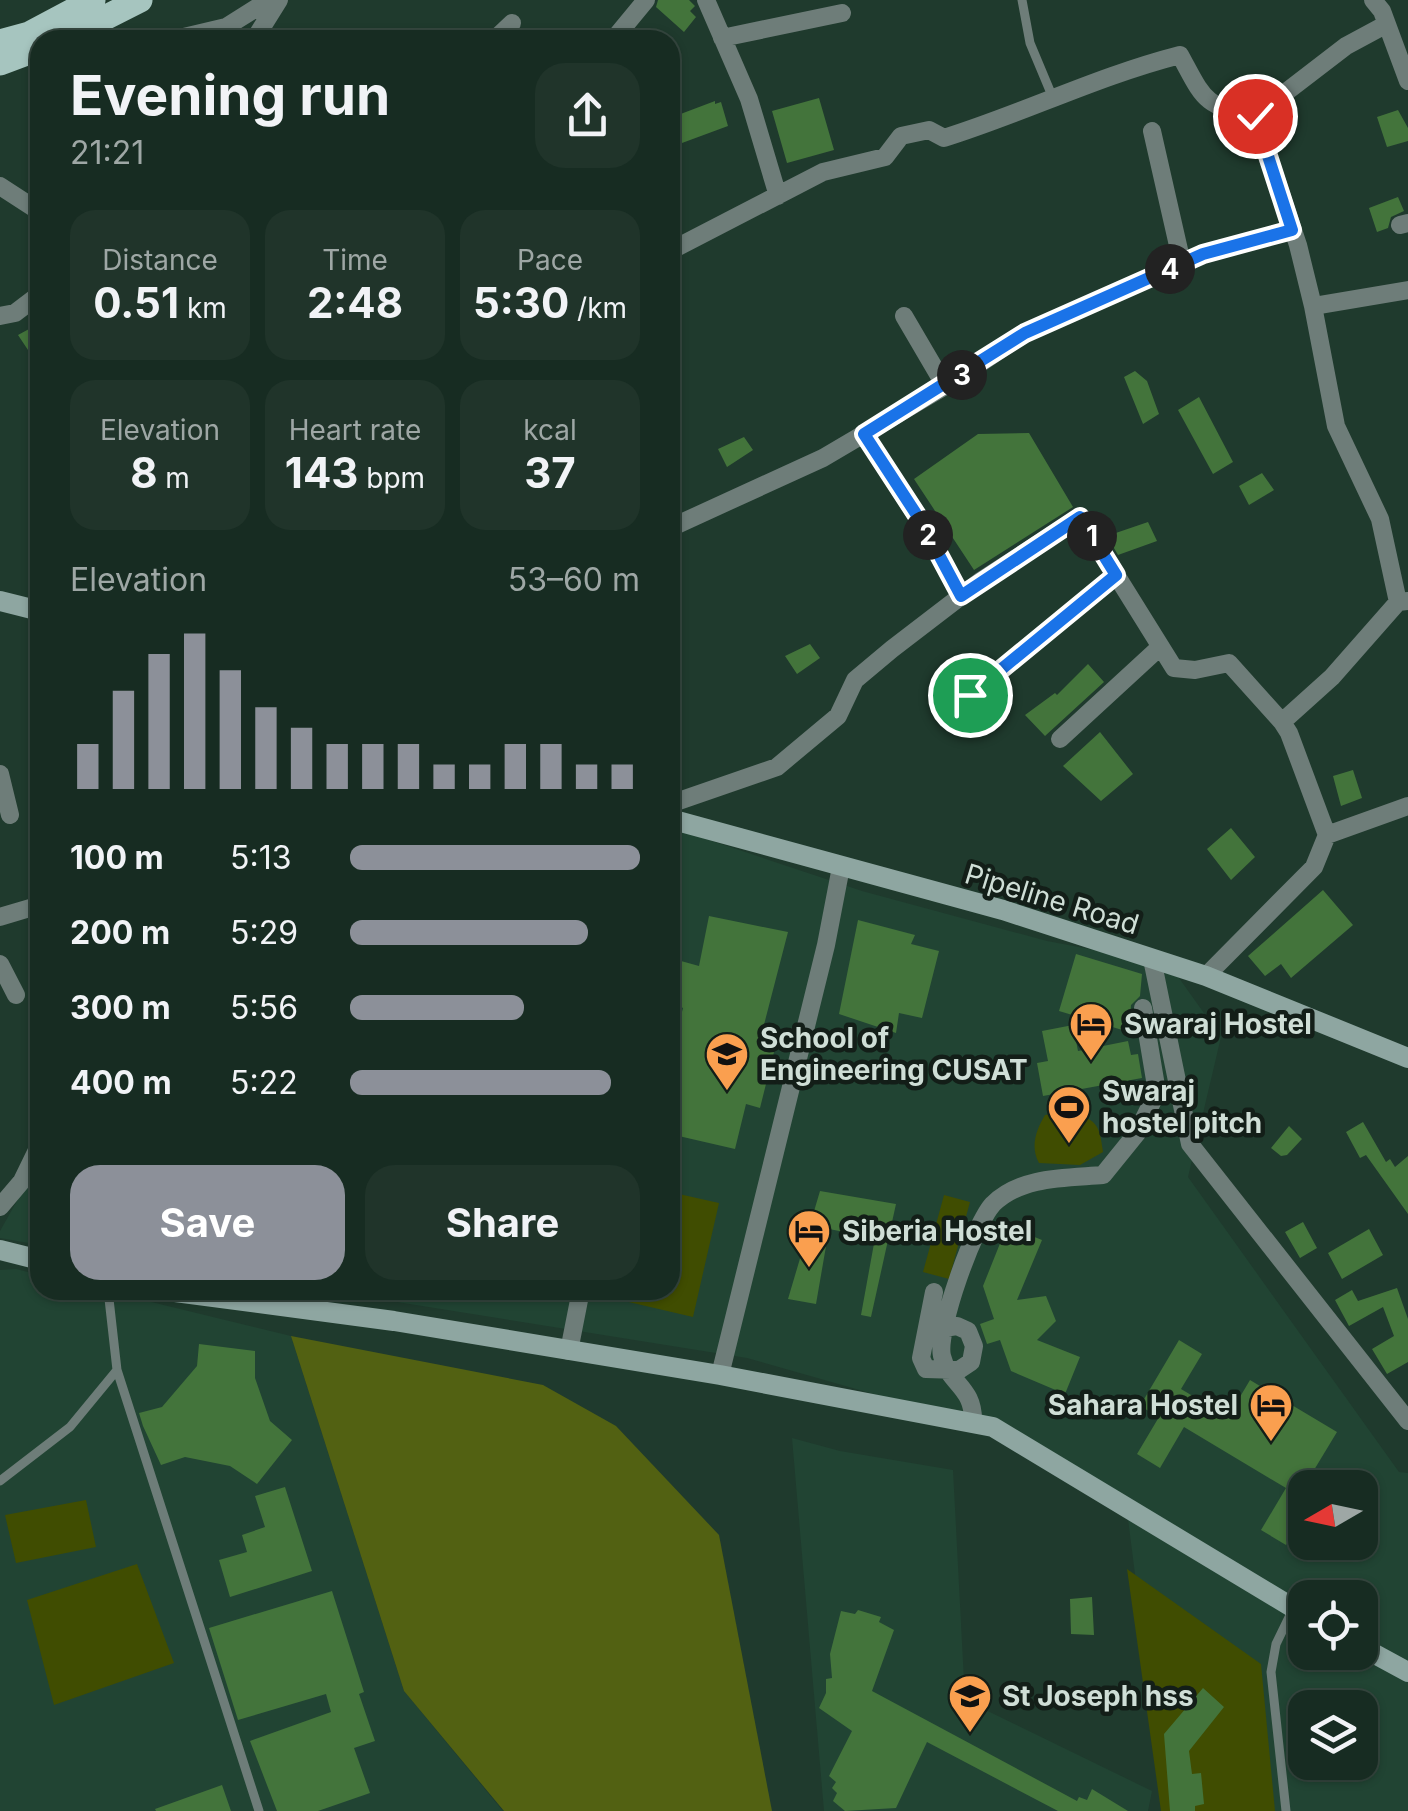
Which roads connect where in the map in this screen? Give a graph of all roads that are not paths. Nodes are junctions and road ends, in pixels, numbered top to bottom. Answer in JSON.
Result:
{"nodes":[{"id":1,"x":93,"y":0,"type":"edge"},
{"id":2,"x":140,"y":0,"type":"edge"},
{"id":3,"x":269,"y":0,"type":"edge"},
{"id":4,"x":280,"y":0,"type":"edge"},
{"id":5,"x":646,"y":0,"type":"edge"},
{"id":6,"x":706,"y":0,"type":"edge"},
{"id":7,"x":1022,"y":0,"type":"edge"},
{"id":8,"x":1373,"y":0,"type":"edge"},
{"id":9,"x":842,"y":13,"type":"dead end"},
{"id":10,"x":512,"y":23,"type":"dead end"},
{"id":11,"x":1386,"y":25,"type":"junction"},
{"id":12,"x":37,"y":30,"type":"edge"},
{"id":13,"x":89,"y":30,"type":"edge"},
{"id":14,"x":210,"y":30,"type":"edge"},
{"id":15,"x":260,"y":30,"type":"edge"},
{"id":16,"x":505,"y":30,"type":"edge"},
{"id":17,"x":622,"y":30,"type":"edge"},
{"id":18,"x":30,"y":33,"type":"edge"},
{"id":19,"x":722,"y":38,"type":"junction"},
{"id":20,"x":0,"y":42,"type":"edge"},
{"id":21,"x":30,"y":52,"type":"edge"},
{"id":22,"x":0,"y":64,"type":"edge"},
{"id":23,"x":1408,"y":81,"type":"edge"},
{"id":24,"x":1052,"y":98,"type":"junction"},
{"id":25,"x":1255,"y":116,"type":"junction"},
{"id":26,"x":1152,"y":131,"type":"dead end"},
{"id":27,"x":0,"y":186,"type":"edge"},
{"id":28,"x":778,"y":196,"type":"junction"},
{"id":29,"x":30,"y":206,"type":"edge"},
{"id":30,"x":1292,"y":230,"type":"junction"},
{"id":31,"x":680,"y":245,"type":"edge"},
{"id":32,"x":1182,"y":264,"type":"junction"},
{"id":33,"x":1408,"y":290,"type":"edge"},
{"id":34,"x":30,"y":302,"type":"edge"},
{"id":35,"x":1312,"y":306,"type":"junction"},
{"id":36,"x":0,"y":316,"type":"edge"},
{"id":37,"x":904,"y":316,"type":"dead end"},
{"id":38,"x":945,"y":386,"type":"junction"},
{"id":39,"x":864,"y":434,"type":"junction"},
{"id":40,"x":680,"y":523,"type":"edge"},
{"id":41,"x":1116,"y":575,"type":"junction"},
{"id":42,"x":961,"y":596,"type":"junction"},
{"id":43,"x":0,"y":601,"type":"edge"},
{"id":44,"x":1403,"y":601,"type":"edge"},
{"id":45,"x":30,"y":608,"type":"edge"},
{"id":46,"x":1160,"y":647,"type":"junction"},
{"id":47,"x":970,"y":695,"type":"dead end"},
{"id":48,"x":1282,"y":722,"type":"junction"},
{"id":49,"x":1060,"y":738,"type":"dead end"},
{"id":50,"x":0,"y":774,"type":"edge"},
{"id":51,"x":680,"y":801,"type":"edge"},
{"id":52,"x":1408,"y":806,"type":"edge"},
{"id":53,"x":10,"y":814,"type":"dead end"},
{"id":54,"x":680,"y":822,"type":"edge"},
{"id":55,"x":1326,"y":835,"type":"junction"},
{"id":56,"x":841,"y":867,"type":"junction"},
{"id":57,"x":30,"y":908,"type":"edge"},
{"id":58,"x":0,"y":917,"type":"edge"},
{"id":59,"x":1152,"y":959,"type":"junction"},
{"id":60,"x":0,"y":964,"type":"edge"},
{"id":61,"x":1206,"y":976,"type":"junction"},
{"id":62,"x":16,"y":995,"type":"dead end"},
{"id":63,"x":1143,"y":1008,"type":"dead end"},
{"id":64,"x":1408,"y":1058,"type":"edge"},
{"id":65,"x":30,"y":1165,"type":"edge"},
{"id":66,"x":0,"y":1207,"type":"edge"},
{"id":67,"x":0,"y":1250,"type":"edge"},
{"id":68,"x":30,"y":1258,"type":"edge"},
{"id":69,"x":934,"y":1292,"type":"dead end"},
{"id":70,"x":109,"y":1300,"type":"edge"},
{"id":71,"x":237,"y":1300,"type":"edge"},
{"id":72,"x":579,"y":1300,"type":"edge"},
{"id":73,"x":944,"y":1328,"type":"junction"},
{"id":74,"x":569,"y":1351,"type":"junction"},
{"id":75,"x":116,"y":1370,"type":"junction"},
{"id":76,"x":949,"y":1371,"type":"junction"},
{"id":77,"x":720,"y":1374,"type":"junction"},
{"id":78,"x":1408,"y":1421,"type":"edge"},
{"id":79,"x":974,"y":1422,"type":"junction"},
{"id":80,"x":0,"y":1480,"type":"edge"},
{"id":81,"x":1288,"y":1605,"type":"edge"},
{"id":82,"x":1288,"y":1627,"type":"edge"},
{"id":83,"x":1378,"y":1656,"type":"edge"},
{"id":84,"x":1408,"y":1672,"type":"edge"},
{"id":85,"x":259,"y":1811,"type":"edge"},
{"id":86,"x":1286,"y":1811,"type":"edge"}],
"edges":[{"from":1,"to":12,"type":"main road"},
{"from":2,"to":13,"type":"main road"},
{"from":3,"to":14,"type":"street"},
{"from":4,"to":15,"type":"street"},
{"from":5,"to":17,"type":"street"},
{"from":6,"to":19,"type":"street"},
{"from":7,"to":24,"type":"lane"},
{"from":8,"to":11,"type":"street"},
{"from":9,"to":19,"type":"street"},
{"from":10,"to":16,"type":"street"},
{"from":11,"to":23,"type":"street"},
{"from":11,"to":25,"type":"street"},
{"from":18,"to":20,"type":"main road"},
{"from":19,"to":28,"type":"street"},
{"from":21,"to":22,"type":"main road"},
{"from":24,"to":25,"type":"street"},
{"from":24,"to":28,"type":"street"},
{"from":25,"to":30,"type":"street"},
{"from":26,"to":32,"type":"street"},
{"from":27,"to":29,"type":"street"},
{"from":28,"to":31,"type":"street"},
{"from":30,"to":32,"type":"street"},
{"from":30,"to":35,"type":"street"},
{"from":32,"to":38,"type":"street"},
{"from":33,"to":35,"type":"street"},
{"from":34,"to":36,"type":"street"},
{"from":35,"to":44,"type":"street"},
{"from":37,"to":38,"type":"street"},
{"from":38,"to":39,"type":"street"},
{"from":39,"to":40,"type":"street"},
{"from":39,"to":42,"type":"street"},
{"from":41,"to":42,"type":"street"},
{"from":41,"to":46,"type":"street"},
{"from":41,"to":47,"type":"street"},
{"from":42,"to":51,"type":"street"},
{"from":43,"to":45,"type":"street"},
{"from":44,"to":48,"type":"street"},
{"from":46,"to":48,"type":"street"},
{"from":46,"to":49,"type":"street"},
{"from":48,"to":55,"type":"street"},
{"from":50,"to":53,"type":"street"},
{"from":52,"to":55,"type":"street"},
{"from":54,"to":56,"type":"street","name":"Pipeline Road"},
{"from":55,"to":61,"type":"street"},
{"from":56,"to":59,"type":"street","name":"Pipeline Road"},
{"from":56,"to":77,"type":"street"},
{"from":57,"to":58,"type":"street"},
{"from":59,"to":61,"type":"street","name":"Pipeline Road"},
{"from":59,"to":78,"type":"street"},
{"from":60,"to":62,"type":"street"},
{"from":61,"to":64,"type":"street","name":"Pipeline Road"},
{"from":63,"to":73,"type":"street"},
{"from":65,"to":66,"type":"street"},
{"from":67,"to":68,"type":"street"},
{"from":69,"to":76,"type":"street"},
{"from":70,"to":75,"type":"lane"},
{"from":71,"to":74,"type":"street"},
{"from":72,"to":74,"type":"street"},
{"from":73,"to":76,"type":"street"},
{"from":73,"to":76,"type":"street"},
{"from":74,"to":77,"type":"street"},
{"from":75,"to":80,"type":"lane"},
{"from":75,"to":85,"type":"lane"},
{"from":76,"to":79,"type":"street"},
{"from":77,"to":79,"type":"street"},
{"from":79,"to":81,"type":"street"},
{"from":82,"to":86,"type":"lane"},
{"from":83,"to":84,"type":"street"}]}
